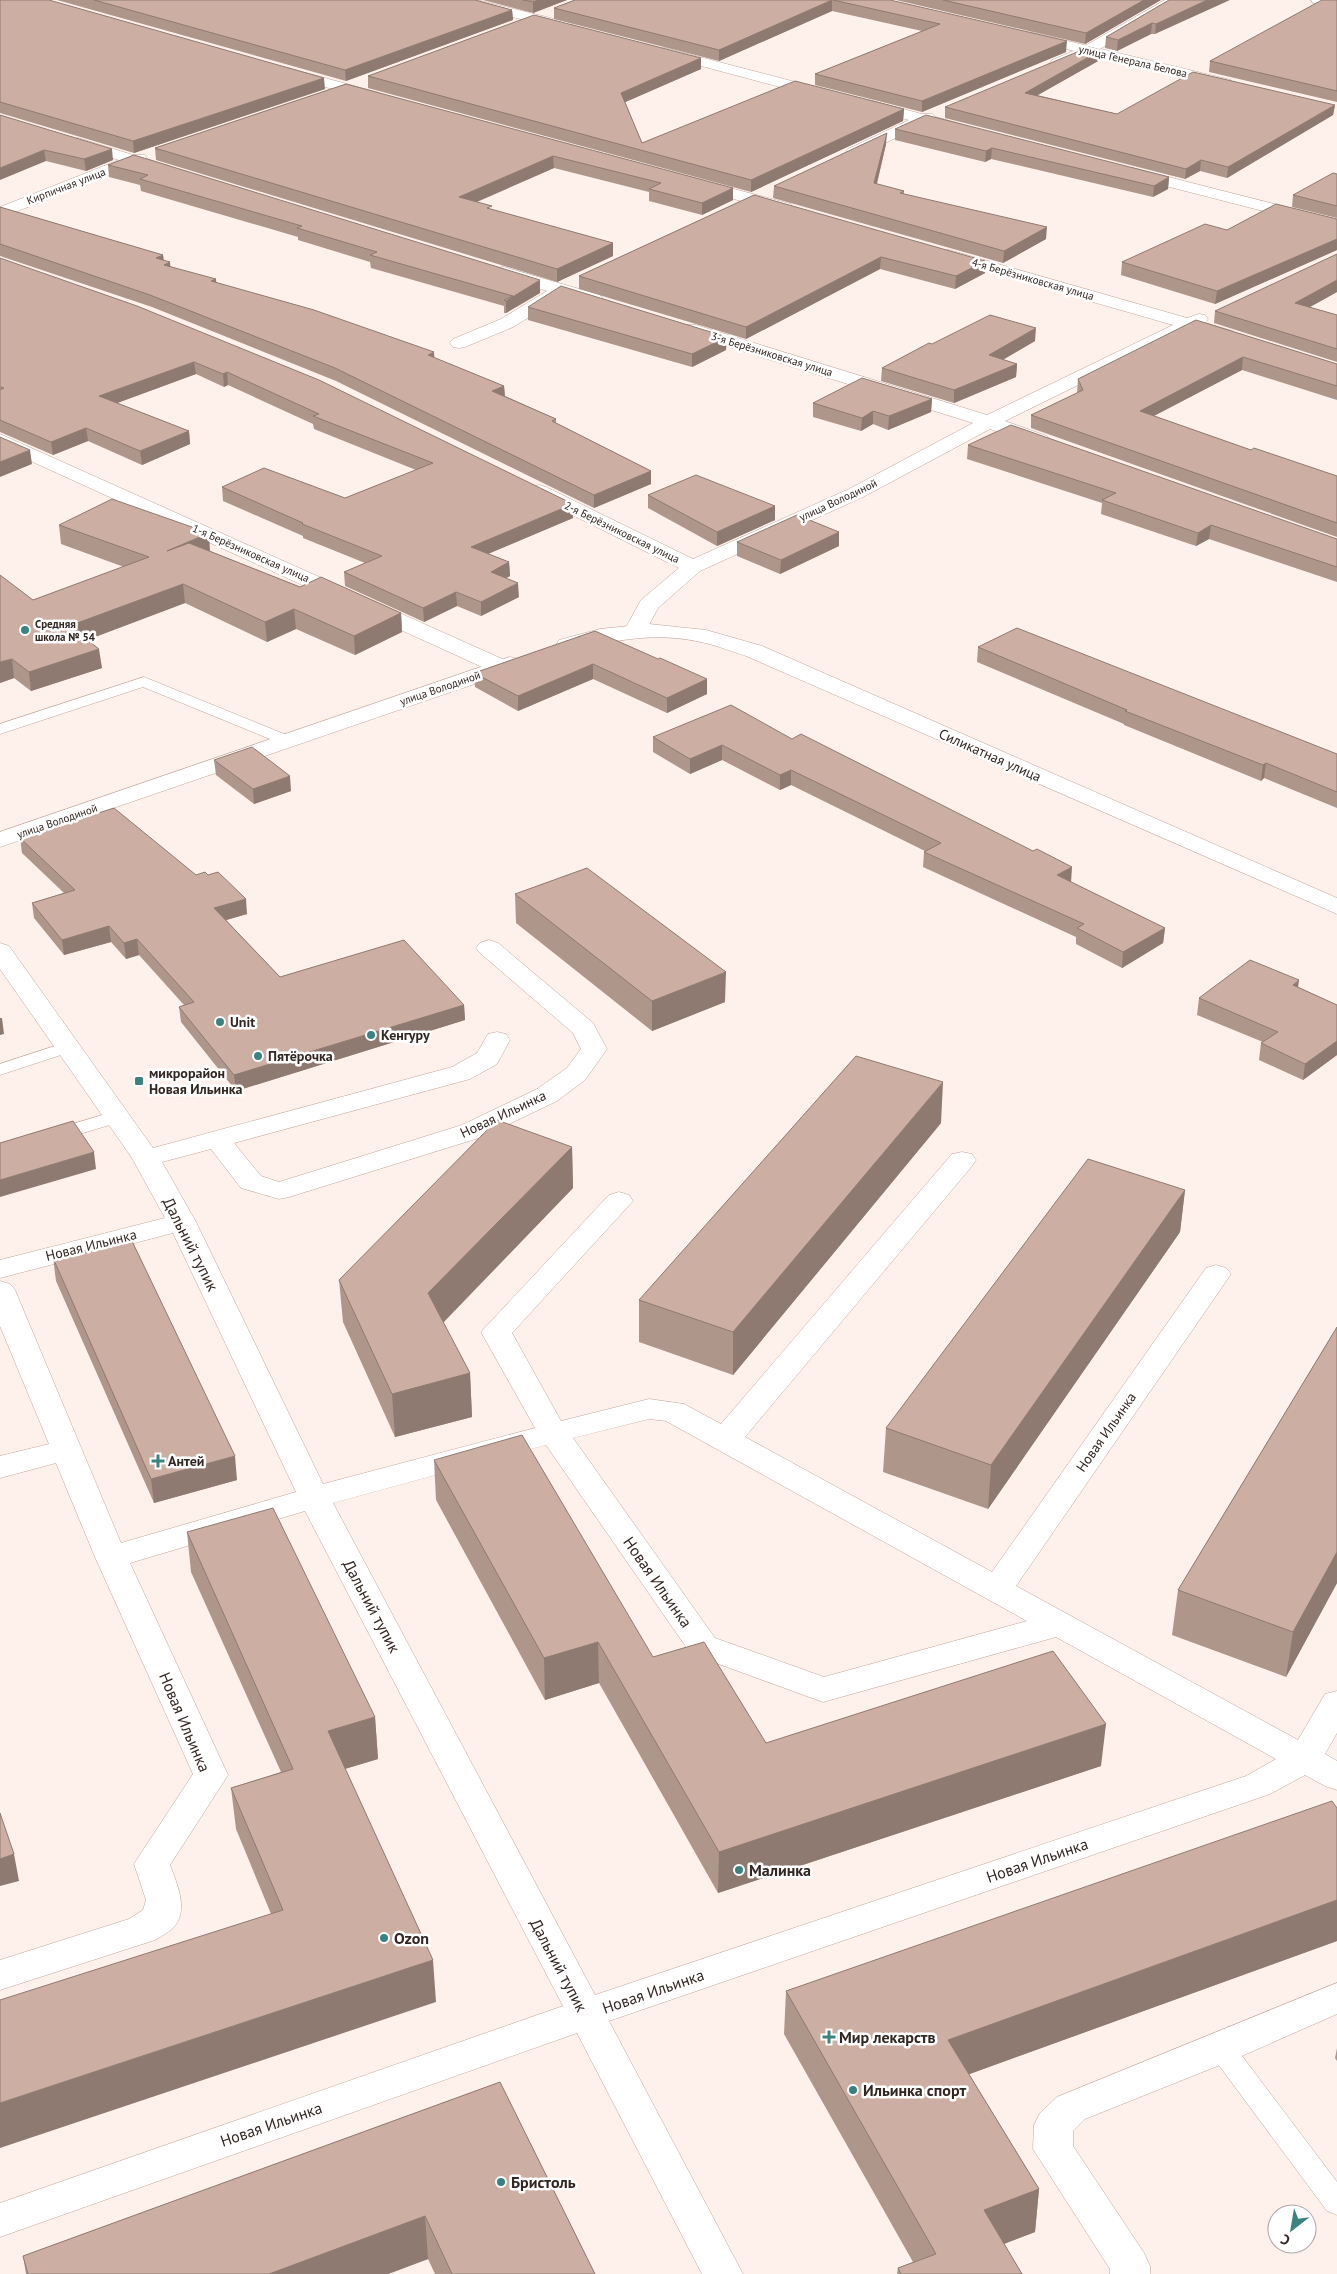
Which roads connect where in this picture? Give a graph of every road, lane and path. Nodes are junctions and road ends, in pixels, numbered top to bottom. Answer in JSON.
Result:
{"nodes":[{"id":1,"x":459,"y":0,"type":"edge"},
{"id":2,"x":1175,"y":0,"type":"edge"},
{"id":3,"x":1318,"y":0,"type":"edge"},
{"id":4,"x":1337,"y":4,"type":"edge"},
{"id":5,"x":560,"y":9,"type":"edge"},
{"id":6,"x":535,"y":18,"type":"junction"},
{"id":7,"x":508,"y":28,"type":"edge"},
{"id":8,"x":582,"y":31,"type":"edge"},
{"id":9,"x":1012,"y":32,"type":"edge"},
{"id":10,"x":648,"y":48,"type":"edge"},
{"id":11,"x":1088,"y":50,"type":"junction"},
{"id":12,"x":270,"y":67,"type":"edge"},
{"id":13,"x":1041,"y":70,"type":"edge"},
{"id":14,"x":372,"y":78,"type":"edge"},
{"id":15,"x":1241,"y":86,"type":"edge"},
{"id":16,"x":345,"y":88,"type":"junction"},
{"id":17,"x":838,"y":97,"type":"edge"},
{"id":18,"x":318,"y":98,"type":"edge"},
{"id":19,"x":393,"y":101,"type":"edge"},
{"id":20,"x":857,"y":102,"type":"edge"},
{"id":21,"x":951,"y":108,"type":"edge"},
{"id":22,"x":924,"y":119,"type":"junction"},
{"id":23,"x":972,"y":132,"type":"edge"},
{"id":24,"x":57,"y":136,"type":"edge"},
{"id":25,"x":161,"y":151,"type":"edge"},
{"id":26,"x":843,"y":157,"type":"edge"},
{"id":27,"x":134,"y":160,"type":"junction"},
{"id":28,"x":1116,"y":169,"type":"edge"},
{"id":29,"x":181,"y":174,"type":"edge"},
{"id":30,"x":677,"y":179,"type":"edge"},
{"id":31,"x":771,"y":191,"type":"edge"},
{"id":32,"x":753,"y":199,"type":"junction"},
{"id":33,"x":726,"y":212,"type":"edge"},
{"id":34,"x":0,"y":213,"type":"edge"},
{"id":35,"x":800,"y":213,"type":"edge"},
{"id":36,"x":1337,"y":225,"type":"edge"},
{"id":37,"x":934,"y":250,"type":"edge"},
{"id":38,"x":485,"y":266,"type":"edge"},
{"id":39,"x":587,"y":277,"type":"edge"},
{"id":40,"x":561,"y":289,"type":"junction"},
{"id":41,"x":609,"y":304,"type":"edge"},
{"id":42,"x":1216,"y":311,"type":"edge"},
{"id":43,"x":1191,"y":323,"type":"junction"},
{"id":44,"x":675,"y":325,"type":"edge"},
{"id":45,"x":1246,"y":341,"type":"edge"},
{"id":46,"x":459,"y":343,"type":"dead end"},
{"id":47,"x":989,"y":422,"type":"junction"},
{"id":48,"x":0,"y":440,"type":"edge"},
{"id":49,"x":1055,"y":445,"type":"edge"},
{"id":50,"x":524,"y":483,"type":"edge"},
{"id":51,"x":693,"y":567,"type":"junction"},
{"id":52,"x":636,"y":629,"type":"junction"},
{"id":53,"x":501,"y":667,"type":"junction"},
{"id":54,"x":0,"y":729,"type":"edge"},
{"id":55,"x":288,"y":741,"type":"junction"},
{"id":56,"x":0,"y":840,"type":"edge"},
{"id":57,"x":1337,"y":907,"type":"edge"},
{"id":58,"x":489,"y":948,"type":"dead end"},
{"id":59,"x":0,"y":951,"type":"edge"},
{"id":60,"x":497,"y":1040,"type":"dead end"},
{"id":61,"x":67,"y":1047,"type":"junction"},
{"id":62,"x":0,"y":1070,"type":"edge"},
{"id":63,"x":116,"y":1117,"type":"junction"},
{"id":64,"x":217,"y":1139,"type":"junction"},
{"id":65,"x":36,"y":1141,"type":"edge"},
{"id":66,"x":146,"y":1158,"type":"junction"},
{"id":67,"x":962,"y":1160,"type":"dead end"},
{"id":68,"x":619,"y":1201,"type":"dead end"},
{"id":69,"x":182,"y":1222,"type":"junction"},
{"id":70,"x":0,"y":1268,"type":"edge"},
{"id":71,"x":1216,"y":1274,"type":"dead end"},
{"id":72,"x":0,"y":1290,"type":"edge"},
{"id":73,"x":553,"y":1433,"type":"junction"},
{"id":74,"x":725,"y":1440,"type":"junction"},
{"id":75,"x":67,"y":1450,"type":"junction"},
{"id":76,"x":0,"y":1467,"type":"edge"},
{"id":77,"x":314,"y":1497,"type":"junction"},
{"id":78,"x":111,"y":1557,"type":"junction"},
{"id":79,"x":996,"y":1589,"type":"junction"},
{"id":80,"x":1059,"y":1624,"type":"junction"},
{"id":81,"x":1337,"y":1703,"type":"edge"},
{"id":82,"x":1305,"y":1759,"type":"junction"},
{"id":83,"x":1337,"y":1777,"type":"edge"},
{"id":84,"x":0,"y":1975,"type":"edge"},
{"id":85,"x":1337,"y":1998,"type":"edge"},
{"id":86,"x":585,"y":2014,"type":"junction"},
{"id":87,"x":1221,"y":2048,"type":"junction"},
{"id":88,"x":1337,"y":2203,"type":"edge"},
{"id":89,"x":0,"y":2220,"type":"edge"},
{"id":90,"x":723,"y":2274,"type":"edge"},
{"id":91,"x":1130,"y":2274,"type":"edge"}],
"edges":[{"from":1,"to":6,"type":"street"},
{"from":2,"to":11,"type":"street"},
{"from":3,"to":4,"type":"street"},
{"from":5,"to":6,"type":"street"},
{"from":6,"to":7,"type":"street"},
{"from":6,"to":8,"type":"street"},
{"from":9,"to":11,"type":"street","name":"улица Генерала Белова"},
{"from":10,"to":17,"type":"street"},
{"from":11,"to":13,"type":"street"},
{"from":11,"to":15,"type":"street","name":"улица Генерала Белова"},
{"from":12,"to":16,"type":"street"},
{"from":14,"to":16,"type":"street"},
{"from":16,"to":18,"type":"street"},
{"from":16,"to":19,"type":"street"},
{"from":20,"to":22,"type":"street"},
{"from":21,"to":22,"type":"street"},
{"from":22,"to":23,"type":"street"},
{"from":22,"to":26,"type":"street"},
{"from":24,"to":27,"type":"street"},
{"from":25,"to":27,"type":"street","name":"Кирпичная улица"},
{"from":27,"to":29,"type":"street"},
{"from":27,"to":34,"type":"street","name":"Кирпичная улица"},
{"from":28,"to":36,"type":"street"},
{"from":30,"to":32,"type":"street"},
{"from":31,"to":32,"type":"street"},
{"from":32,"to":33,"type":"street"},
{"from":32,"to":35,"type":"street"},
{"from":37,"to":43,"type":"street","name":"4-я Берёзниковская улица"},
{"from":38,"to":40,"type":"street"},
{"from":39,"to":40,"type":"street"},
{"from":40,"to":41,"type":"street"},
{"from":40,"to":46,"type":"street"},
{"from":42,"to":43,"type":"street","name":"улица Володиной"},
{"from":43,"to":45,"type":"street","name":"4-я Берёзниковская улица"},
{"from":43,"to":47,"type":"street","name":"улица Володиной"},
{"from":44,"to":47,"type":"street","name":"3-я Берёзниковская улица"},
{"from":47,"to":49,"type":"street","name":"3-я Берёзниковская улица"},
{"from":47,"to":51,"type":"street","name":"улица Володиной"},
{"from":48,"to":53,"type":"street","name":"1-я Берёзниковская улица"},
{"from":50,"to":51,"type":"street","name":"2-я Берёзниковская улица"},
{"from":51,"to":52,"type":"street","name":"улица Володиной"},
{"from":52,"to":53,"type":"street","name":"улица Володиной"},
{"from":52,"to":57,"type":"street","name":"Силикатная улица"},
{"from":53,"to":55,"type":"street","name":"улица Володиной"},
{"from":54,"to":55,"type":"lane"},
{"from":55,"to":56,"type":"street","name":"улица Володиной"},
{"from":58,"to":64,"type":"street","name":"Новая Ильинка"},
{"from":59,"to":61,"type":"street","name":"Дальний тупик"},
{"from":60,"to":64,"type":"street"},
{"from":61,"to":62,"type":"lane"},
{"from":61,"to":63,"type":"street","name":"Дальний тупик"},
{"from":63,"to":65,"type":"lane"},
{"from":63,"to":66,"type":"street","name":"Дальний тупик"},
{"from":64,"to":66,"type":"street"},
{"from":66,"to":69,"type":"street","name":"Дальний тупик"},
{"from":67,"to":74,"type":"street"},
{"from":68,"to":73,"type":"street","name":"Новая Ильинка"},
{"from":69,"to":70,"type":"street","name":"Новая Ильинка"},
{"from":69,"to":77,"type":"street","name":"Дальний тупик"},
{"from":71,"to":79,"type":"street","name":"Новая Ильинка"},
{"from":72,"to":75,"type":"street","name":"Новая Ильинка"},
{"from":73,"to":74,"type":"street"},
{"from":73,"to":77,"type":"street"},
{"from":73,"to":80,"type":"street","name":"Новая Ильинка"},
{"from":74,"to":79,"type":"street"},
{"from":75,"to":76,"type":"street"},
{"from":75,"to":78,"type":"street","name":"Новая Ильинка"},
{"from":77,"to":78,"type":"street"},
{"from":77,"to":86,"type":"street","name":"Дальний тупик"},
{"from":78,"to":84,"type":"street","name":"Новая Ильинка"},
{"from":79,"to":80,"type":"street"},
{"from":80,"to":82,"type":"street"},
{"from":81,"to":82,"type":"street"},
{"from":82,"to":83,"type":"street"},
{"from":82,"to":86,"type":"street","name":"Новая Ильинка"},
{"from":85,"to":87,"type":"street"},
{"from":86,"to":89,"type":"street","name":"Новая Ильинка"},
{"from":86,"to":90,"type":"street","name":"Дальний тупик"},
{"from":87,"to":88,"type":"lane"},
{"from":87,"to":91,"type":"street"}]}
